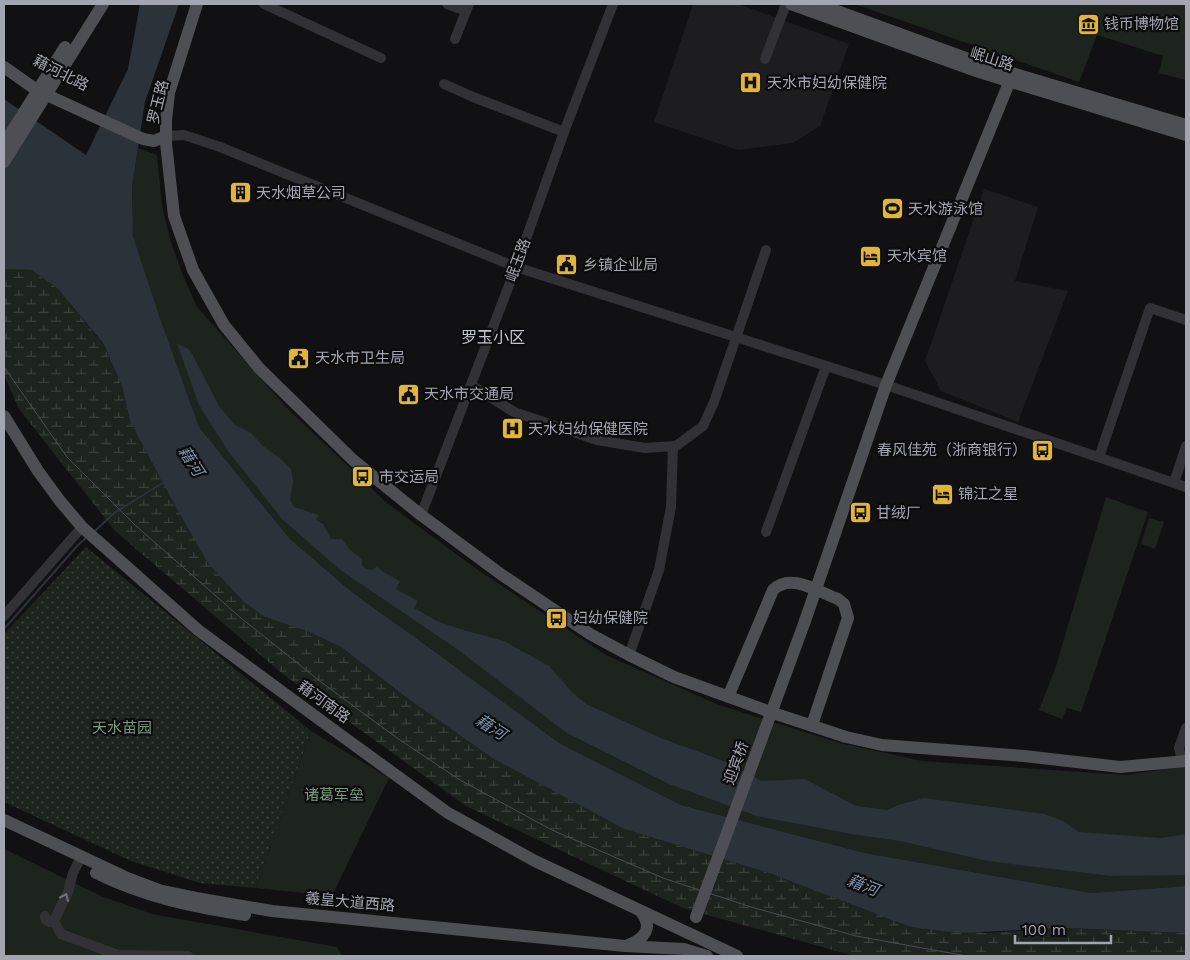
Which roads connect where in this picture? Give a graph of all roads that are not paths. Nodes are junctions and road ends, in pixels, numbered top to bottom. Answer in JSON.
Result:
{"nodes":[{"id":1,"x":93,"y":4,"type":"edge"},
{"id":2,"x":103,"y":4,"type":"edge"},
{"id":3,"x":198,"y":4,"type":"edge"},
{"id":4,"x":205,"y":4,"type":"edge"},
{"id":5,"x":264,"y":4,"type":"edge"},
{"id":6,"x":447,"y":4,"type":"edge"},
{"id":7,"x":613,"y":4,"type":"edge"},
{"id":8,"x":786,"y":4,"type":"edge"},
{"id":9,"x":792,"y":4,"type":"edge"},
{"id":10,"x":820,"y":4,"type":"edge"},
{"id":11,"x":467,"y":8,"type":"edge"},
{"id":12,"x":456,"y":39,"type":"dead end"},
{"id":13,"x":381,"y":58,"type":"dead end"},
{"id":14,"x":765,"y":59,"type":"dead end"},
{"id":15,"x":4,"y":60,"type":"edge"},
{"id":16,"x":4,"y":67,"type":"edge"},
{"id":17,"x":1011,"y":77,"type":"junction"},
{"id":18,"x":444,"y":84,"type":"dead end"},
{"id":19,"x":43,"y":90,"type":"junction"},
{"id":20,"x":30,"y":110,"type":"junction"},
{"id":21,"x":1186,"y":125,"type":"edge"},
{"id":22,"x":564,"y":132,"type":"junction"},
{"id":23,"x":1186,"y":135,"type":"edge"},
{"id":24,"x":166,"y":136,"type":"junction"},
{"id":25,"x":4,"y":144,"type":"edge"},
{"id":26,"x":4,"y":162,"type":"edge"},
{"id":27,"x":766,"y":250,"type":"dead end"},
{"id":28,"x":516,"y":267,"type":"junction"},
{"id":29,"x":1186,"y":320,"type":"edge"},
{"id":30,"x":736,"y":336,"type":"junction"},
{"id":31,"x":826,"y":366,"type":"junction"},
{"id":32,"x":471,"y":385,"type":"junction"},
{"id":33,"x":886,"y":385,"type":"junction"},
{"id":34,"x":4,"y":416,"type":"edge"},
{"id":35,"x":673,"y":446,"type":"junction"},
{"id":36,"x":1186,"y":446,"type":"edge"},
{"id":37,"x":1099,"y":457,"type":"junction"},
{"id":38,"x":1174,"y":483,"type":"junction"},
{"id":39,"x":1186,"y":487,"type":"edge"},
{"id":40,"x":421,"y":515,"type":"junction"},
{"id":41,"x":82,"y":527,"type":"junction"},
{"id":42,"x":766,"y":532,"type":"dead end"},
{"id":43,"x":816,"y":590,"type":"junction"},
{"id":44,"x":4,"y":616,"type":"edge"},
{"id":45,"x":629,"y":656,"type":"junction"},
{"id":46,"x":728,"y":697,"type":"junction"},
{"id":47,"x":812,"y":725,"type":"junction"},
{"id":48,"x":1186,"y":728,"type":"edge"},
{"id":49,"x":1184,"y":761,"type":"edge"},
{"id":50,"x":4,"y":820,"type":"edge"},
{"id":51,"x":4,"y":829,"type":"edge"},
{"id":52,"x":77,"y":864,"type":"junction"},
{"id":53,"x":641,"y":912,"type":"junction"},
{"id":54,"x":688,"y":934,"type":"junction"},
{"id":55,"x":625,"y":946,"type":"junction"},
{"id":56,"x":681,"y":953,"type":"edge"},
{"id":57,"x":188,"y":956,"type":"edge"},
{"id":58,"x":648,"y":956,"type":"edge"},
{"id":59,"x":708,"y":956,"type":"edge"},
{"id":60,"x":737,"y":956,"type":"edge"}],
"edges":[{"from":1,"to":19,"type":"main road"},
{"from":2,"to":19,"type":"main road"},
{"from":3,"to":24,"type":"main road","name":"罗玉路"},
{"from":4,"to":24,"type":"main road","name":"罗玉路"},
{"from":5,"to":13,"type":"street"},
{"from":6,"to":11,"type":"street"},
{"from":7,"to":22,"type":"street","name":"岷玉路"},
{"from":8,"to":14,"type":"street"},
{"from":9,"to":17,"type":"main road","name":"岷山路"},
{"from":10,"to":17,"type":"main road","name":"岷山路"},
{"from":11,"to":12,"type":"street"},
{"from":15,"to":19,"type":"main road","name":"藉河北路"},
{"from":16,"to":19,"type":"main road","name":"藉河北路"},
{"from":17,"to":21,"type":"main road","name":"岷山路"},
{"from":17,"to":23,"type":"main road","name":"岷山路"},
{"from":17,"to":33,"type":"main road","name":"迎宾桥"},
{"from":18,"to":22,"type":"street"},
{"from":19,"to":20,"type":"main road"},
{"from":19,"to":24,"type":"main road","name":"藉河北路"},
{"from":20,"to":25,"type":"main road"},
{"from":20,"to":26,"type":"main road"},
{"from":22,"to":28,"type":"street","name":"岷玉路"},
{"from":24,"to":28,"type":"street"},
{"from":24,"to":40,"type":"main road"},
{"from":27,"to":30,"type":"street"},
{"from":28,"to":30,"type":"street"},
{"from":28,"to":32,"type":"street","name":"岷玉路"},
{"from":29,"to":37,"type":"street"},
{"from":30,"to":31,"type":"street"},
{"from":30,"to":35,"type":"street"},
{"from":31,"to":33,"type":"street"},
{"from":31,"to":42,"type":"street"},
{"from":32,"to":35,"type":"street"},
{"from":32,"to":40,"type":"street","name":"岷玉路"},
{"from":33,"to":37,"type":"street"},
{"from":33,"to":43,"type":"main road","name":"迎宾桥"},
{"from":34,"to":41,"type":"main road","name":"藉河南路"},
{"from":35,"to":45,"type":"street"},
{"from":36,"to":38,"type":"street"},
{"from":37,"to":38,"type":"street"},
{"from":38,"to":39,"type":"street"},
{"from":40,"to":45,"type":"main road"},
{"from":41,"to":44,"type":"street"},
{"from":41,"to":53,"type":"main road","name":"藉河南路"},
{"from":43,"to":46,"type":"main road"},
{"from":43,"to":47,"type":"main road"},
{"from":43,"to":54,"type":"main road","name":"迎宾桥","bridge":true},
{"from":45,"to":46,"type":"main road"},
{"from":46,"to":47,"type":"main road"},
{"from":47,"to":49,"type":"main road"},
{"from":48,"to":49,"type":"street"},
{"from":50,"to":52,"type":"main road","name":"羲皇大道西路"},
{"from":51,"to":52,"type":"main road","name":"羲皇大道西路"},
{"from":52,"to":55,"type":"main road","name":"羲皇大道西路"},
{"from":57,"to":52,"type":"street","one_way":true},
{"from":52,"to":58,"type":"main road","name":"羲皇大道西路"},
{"from":53,"to":54,"type":"main road","name":"藉河南路"},
{"from":53,"to":55,"type":"main road"},
{"from":54,"to":56,"type":"main road","name":"迎宾桥"},
{"from":54,"to":60,"type":"main road","name":"藉河南路"},
{"from":55,"to":56,"type":"main road","name":"羲皇大道西路"},
{"from":56,"to":59,"type":"main road","name":"羲皇大道西路"}]}
